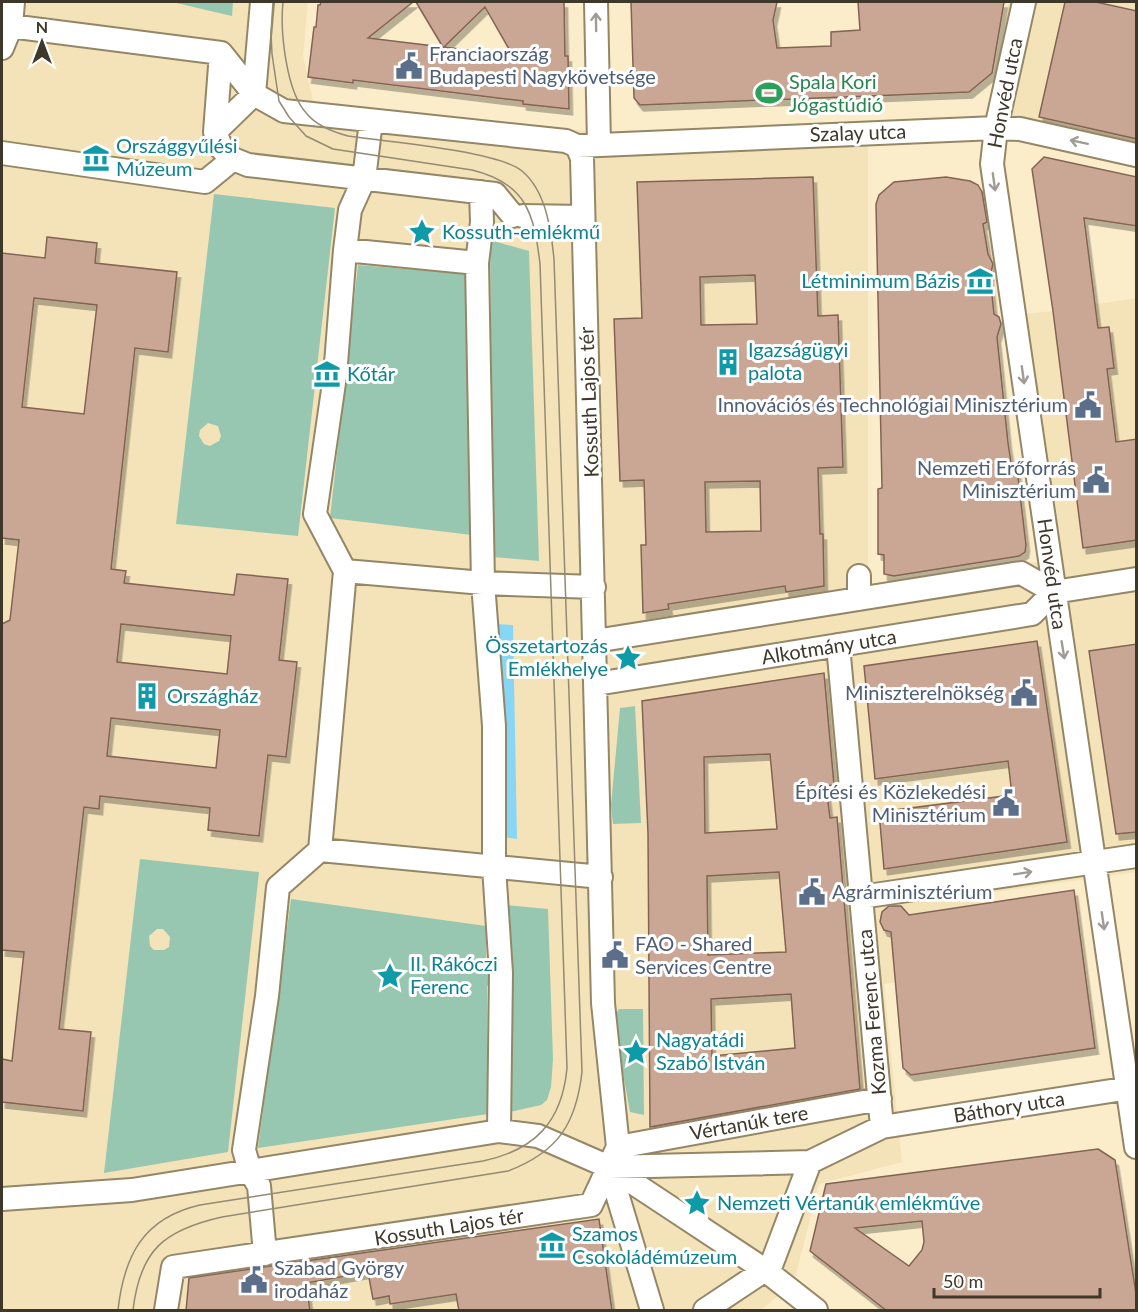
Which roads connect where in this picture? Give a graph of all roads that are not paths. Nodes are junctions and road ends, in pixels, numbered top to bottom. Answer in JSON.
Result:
{"nodes":[{"id":1,"x":13,"y":2,"type":"edge"},
{"id":2,"x":262,"y":2,"type":"edge"},
{"id":3,"x":596,"y":2,"type":"edge"},
{"id":4,"x":1024,"y":2,"type":"edge"},
{"id":5,"x":6,"y":25,"type":"edge"},
{"id":6,"x":2,"y":48,"type":"edge"},
{"id":7,"x":221,"y":53,"type":"junction"},
{"id":8,"x":254,"y":93,"type":"junction"},
{"id":9,"x":371,"y":121,"type":"junction"},
{"id":10,"x":996,"y":128,"type":"junction"},
{"id":11,"x":215,"y":132,"type":"junction"},
{"id":12,"x":588,"y":145,"type":"junction"},
{"id":13,"x":2,"y":153,"type":"edge"},
{"id":14,"x":1137,"y":155,"type":"edge"},
{"id":15,"x":232,"y":159,"type":"junction"},
{"id":16,"x":364,"y":179,"type":"junction"},
{"id":17,"x":481,"y":192,"type":"junction"},
{"id":18,"x":583,"y":217,"type":"junction"},
{"id":19,"x":345,"y":250,"type":"junction"},
{"id":20,"x":477,"y":262,"type":"junction"},
{"id":21,"x":345,"y":571,"type":"junction"},
{"id":22,"x":859,"y":576,"type":"dead end"},
{"id":23,"x":1137,"y":579,"type":"edge"},
{"id":24,"x":483,"y":583,"type":"junction"},
{"id":25,"x":594,"y":587,"type":"junction"},
{"id":26,"x":1054,"y":592,"type":"junction"},
{"id":27,"x":859,"y":599,"type":"junction"},
{"id":28,"x":595,"y":641,"type":"junction"},
{"id":29,"x":838,"y":645,"type":"junction"},
{"id":30,"x":596,"y":684,"type":"junction"},
{"id":31,"x":320,"y":850,"type":"junction"},
{"id":32,"x":1137,"y":856,"type":"edge"},
{"id":33,"x":1095,"y":863,"type":"junction"},
{"id":34,"x":494,"y":867,"type":"junction"},
{"id":35,"x":601,"y":878,"type":"junction"},
{"id":36,"x":861,"y":897,"type":"junction"},
{"id":37,"x":1132,"y":1087,"type":"edge"},
{"id":38,"x":880,"y":1100,"type":"junction"},
{"id":39,"x":882,"y":1127,"type":"junction"},
{"id":40,"x":499,"y":1131,"type":"junction"},
{"id":41,"x":618,"y":1147,"type":"junction"},
{"id":42,"x":1137,"y":1147,"type":"edge"},
{"id":43,"x":810,"y":1162,"type":"junction"},
{"id":44,"x":609,"y":1167,"type":"junction"},
{"id":45,"x":250,"y":1171,"type":"junction"},
{"id":46,"x":2,"y":1199,"type":"edge"},
{"id":47,"x":266,"y":1254,"type":"junction"},
{"id":48,"x":765,"y":1270,"type":"junction"},
{"id":49,"x":166,"y":1311,"type":"edge"},
{"id":50,"x":652,"y":1311,"type":"edge"},
{"id":51,"x":705,"y":1311,"type":"edge"},
{"id":52,"x":816,"y":1311,"type":"edge"}],
"edges":[{"from":1,"to":5,"type":"street"},
{"from":2,"to":8,"type":"street"},
{"from":12,"to":3,"type":"street","name":"Kossuth Lajos tér","one_way":true},
{"from":4,"to":10,"type":"street","name":"Honvéd utca"},
{"from":5,"to":6,"type":"street"},
{"from":5,"to":7,"type":"street"},
{"from":7,"to":8,"type":"street"},
{"from":7,"to":11,"type":"street"},
{"from":8,"to":9,"type":"street"},
{"from":8,"to":11,"type":"street"},
{"from":9,"to":12,"type":"street"},
{"from":9,"to":16,"type":"street"},
{"from":10,"to":12,"type":"street","name":"Szalay utca"},
{"from":14,"to":10,"type":"street","name":"Szalay utca","one_way":true},
{"from":10,"to":26,"type":"street","name":"Honvéd utca","one_way":true},
{"from":11,"to":15,"type":"street"},
{"from":12,"to":18,"type":"street","name":"Kossuth Lajos tér"},
{"from":13,"to":15,"type":"street"},
{"from":15,"to":16,"type":"street"},
{"from":16,"to":17,"type":"street"},
{"from":16,"to":19,"type":"street"},
{"from":17,"to":18,"type":"street"},
{"from":17,"to":20,"type":"street"},
{"from":18,"to":25,"type":"street","name":"Kossuth Lajos tér"},
{"from":19,"to":20,"type":"street"},
{"from":19,"to":21,"type":"street"},
{"from":20,"to":24,"type":"street"},
{"from":21,"to":24,"type":"street"},
{"from":21,"to":31,"type":"street"},
{"from":22,"to":27,"type":"street"},
{"from":23,"to":26,"type":"street"},
{"from":24,"to":25,"type":"street"},
{"from":24,"to":34,"type":"street"},
{"from":25,"to":28,"type":"street","name":"Kossuth Lajos tér"},
{"from":26,"to":27,"type":"street"},
{"from":26,"to":29,"type":"street","name":"Alkotmány utca"},
{"from":26,"to":33,"type":"street","name":"Honvéd utca","one_way":true},
{"from":27,"to":28,"type":"street"},
{"from":28,"to":30,"type":"street","name":"Kossuth Lajos tér"},
{"from":29,"to":30,"type":"street","name":"Alkotmány utca"},
{"from":29,"to":36,"type":"street","name":"Kozma Ferenc utca"},
{"from":30,"to":35,"type":"street","name":"Kossuth Lajos tér"},
{"from":31,"to":34,"type":"street"},
{"from":31,"to":45,"type":"street"},
{"from":32,"to":33,"type":"street"},
{"from":36,"to":33,"type":"street","one_way":true},
{"from":33,"to":37,"type":"street","name":"Honvéd utca","one_way":true},
{"from":34,"to":35,"type":"street"},
{"from":34,"to":40,"type":"street"},
{"from":35,"to":41,"type":"street","name":"Kossuth Lajos tér"},
{"from":36,"to":38,"type":"street","name":"Kozma Ferenc utca"},
{"from":37,"to":39,"type":"street","name":"Báthory utca"},
{"from":37,"to":42,"type":"street","name":"Honvéd utca"},
{"from":38,"to":39,"type":"street","name":"Kozma Ferenc utca"},
{"from":38,"to":41,"type":"street","name":"Vértanúk tere"},
{"from":39,"to":43,"type":"street","name":"Vértanúk tere"},
{"from":40,"to":44,"type":"street"},
{"from":40,"to":45,"type":"street"},
{"from":41,"to":44,"type":"street","name":"Kossuth Lajos tér"},
{"from":43,"to":44,"type":"street","name":"Vértanúk tere"},
{"from":43,"to":48,"type":"street"},
{"from":44,"to":47,"type":"street","name":"Kossuth Lajos tér"},
{"from":44,"to":48,"type":"street"},
{"from":44,"to":50,"type":"street"},
{"from":45,"to":46,"type":"street"},
{"from":45,"to":47,"type":"street"},
{"from":47,"to":49,"type":"street","name":"Kossuth Lajos tér"},
{"from":48,"to":51,"type":"street"},
{"from":48,"to":52,"type":"street"}]}
